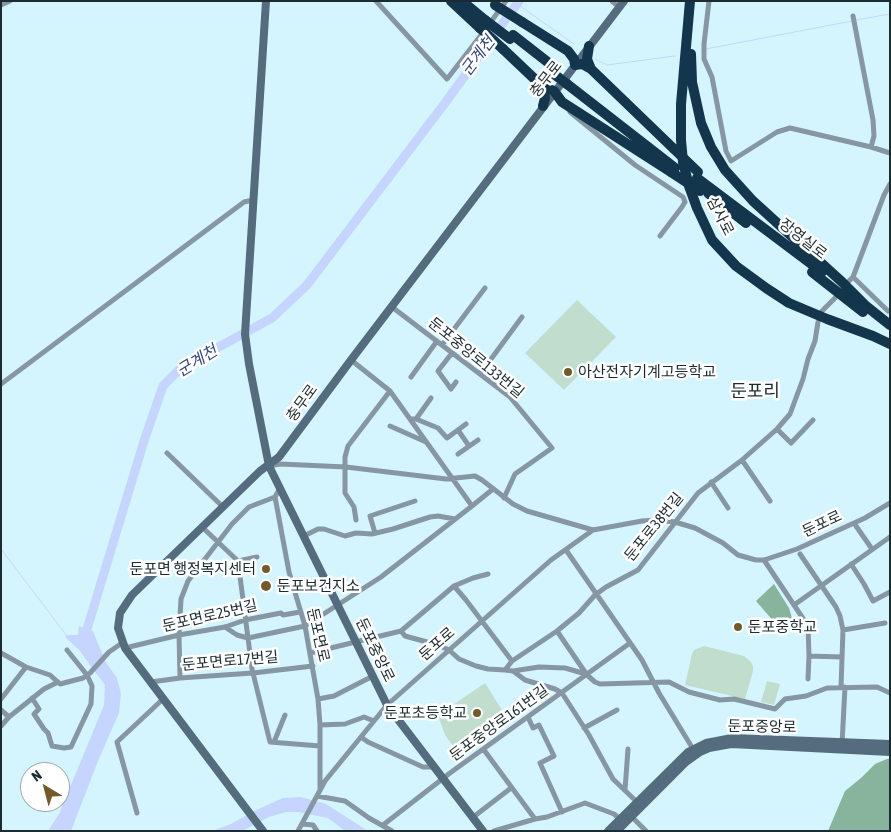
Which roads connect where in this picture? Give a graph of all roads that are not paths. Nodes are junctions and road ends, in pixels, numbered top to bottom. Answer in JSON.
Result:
{"nodes":[{"id":1,"x":10,"y":1,"type":"edge"},
{"id":2,"x":266,"y":1,"type":"edge"},
{"id":3,"x":376,"y":1,"type":"edge"},
{"id":4,"x":451,"y":1,"type":"edge"},
{"id":5,"x":462,"y":1,"type":"edge"},
{"id":6,"x":471,"y":1,"type":"edge"},
{"id":7,"x":506,"y":1,"type":"edge"},
{"id":8,"x":612,"y":1,"type":"edge"},
{"id":9,"x":690,"y":1,"type":"edge"},
{"id":10,"x":697,"y":1,"type":"edge"},
{"id":11,"x":709,"y":1,"type":"edge"},
{"id":12,"x":492,"y":3,"type":"edge"},
{"id":13,"x":622,"y":4,"type":"edge"},
{"id":14,"x":1,"y":5,"type":"edge"},
{"id":15,"x":853,"y":16,"type":"dead end"},
{"id":16,"x":484,"y":21,"type":"junction"},
{"id":17,"x":589,"y":46,"type":"junction"},
{"id":18,"x":568,"y":51,"type":"junction"},
{"id":19,"x":575,"y":65,"type":"junction"},
{"id":20,"x":590,"y":69,"type":"junction"},
{"id":21,"x":542,"y":86,"type":"junction"},
{"id":22,"x":554,"y":91,"type":"junction"},
{"id":23,"x":560,"y":102,"type":"junction"},
{"id":24,"x":543,"y":106,"type":"junction"},
{"id":25,"x":872,"y":147,"type":"junction"},
{"id":26,"x":890,"y":153,"type":"edge"},
{"id":27,"x":674,"y":167,"type":"junction"},
{"id":28,"x":697,"y":175,"type":"junction"},
{"id":29,"x":890,"y":184,"type":"edge"},
{"id":30,"x":253,"y":200,"type":"junction"},
{"id":31,"x":725,"y":202,"type":"junction"},
{"id":32,"x":660,"y":236,"type":"dead end"},
{"id":33,"x":484,"y":288,"type":"dead end"},
{"id":34,"x":835,"y":298,"type":"dead end"},
{"id":35,"x":866,"y":306,"type":"junction"},
{"id":36,"x":392,"y":307,"type":"junction"},
{"id":37,"x":887,"y":307,"type":"edge"},
{"id":38,"x":822,"y":311,"type":"dead end"},
{"id":39,"x":522,"y":317,"type":"dead end"},
{"id":40,"x":818,"y":322,"type":"dead end"},
{"id":41,"x":890,"y":325,"type":"edge"},
{"id":42,"x":890,"y":333,"type":"edge"},
{"id":43,"x":440,"y":343,"type":"junction"},
{"id":44,"x":890,"y":344,"type":"edge"},
{"id":45,"x":452,"y":353,"type":"junction"},
{"id":46,"x":351,"y":360,"type":"junction"},
{"id":47,"x":480,"y":374,"type":"junction"},
{"id":48,"x":411,"y":377,"type":"dead end"},
{"id":49,"x":456,"y":382,"type":"dead end"},
{"id":50,"x":1,"y":384,"type":"edge"},
{"id":51,"x":390,"y":391,"type":"junction"},
{"id":52,"x":431,"y":398,"type":"dead end"},
{"id":53,"x":414,"y":419,"type":"junction"},
{"id":54,"x":813,"y":420,"type":"dead end"},
{"id":55,"x":466,"y":424,"type":"dead end"},
{"id":56,"x":390,"y":426,"type":"dead end"},
{"id":57,"x":777,"y":429,"type":"junction"},
{"id":58,"x":458,"y":430,"type":"junction"},
{"id":59,"x":478,"y":440,"type":"dead end"},
{"id":60,"x":427,"y":442,"type":"junction"},
{"id":61,"x":470,"y":446,"type":"junction"},
{"id":62,"x":167,"y":453,"type":"dead end"},
{"id":63,"x":458,"y":454,"type":"dead end"},
{"id":64,"x":742,"y":460,"type":"junction"},
{"id":65,"x":269,"y":466,"type":"junction"},
{"id":66,"x":346,"y":467,"type":"junction"},
{"id":67,"x":452,"y":479,"type":"junction"},
{"id":68,"x":711,"y":482,"type":"junction"},
{"id":69,"x":280,"y":488,"type":"junction"},
{"id":70,"x":493,"y":489,"type":"junction"},
{"id":71,"x":275,"y":498,"type":"junction"},
{"id":72,"x":504,"y":498,"type":"junction"},
{"id":73,"x":770,"y":500,"type":"dead end"},
{"id":74,"x":416,"y":501,"type":"dead end"},
{"id":75,"x":890,"y":503,"type":"edge"},
{"id":76,"x":472,"y":506,"type":"junction"},
{"id":77,"x":223,"y":507,"type":"junction"},
{"id":78,"x":728,"y":508,"type":"dead end"},
{"id":79,"x":455,"y":519,"type":"junction"},
{"id":80,"x":356,"y":520,"type":"dead end"},
{"id":81,"x":674,"y":522,"type":"junction"},
{"id":82,"x":856,"y":526,"type":"dead end"},
{"id":83,"x":202,"y":527,"type":"junction"},
{"id":84,"x":593,"y":530,"type":"junction"},
{"id":85,"x":375,"y":533,"type":"junction"},
{"id":86,"x":304,"y":536,"type":"junction"},
{"id":87,"x":890,"y":537,"type":"edge"},
{"id":88,"x":219,"y":543,"type":"junction"},
{"id":89,"x":872,"y":549,"type":"junction"},
{"id":90,"x":566,"y":550,"type":"junction"},
{"id":91,"x":800,"y":554,"type":"dead end"},
{"id":92,"x":256,"y":557,"type":"dead end"},
{"id":93,"x":764,"y":560,"type":"junction"},
{"id":94,"x":238,"y":561,"type":"junction"},
{"id":95,"x":851,"y":564,"type":"junction"},
{"id":96,"x":488,"y":574,"type":"dead end"},
{"id":97,"x":454,"y":586,"type":"junction"},
{"id":98,"x":822,"y":586,"type":"junction"},
{"id":99,"x":890,"y":592,"type":"edge"},
{"id":100,"x":597,"y":594,"type":"junction"},
{"id":101,"x":339,"y":605,"type":"junction"},
{"id":102,"x":794,"y":605,"type":"junction"},
{"id":103,"x":300,"y":612,"type":"junction"},
{"id":104,"x":246,"y":620,"type":"junction"},
{"id":105,"x":481,"y":622,"type":"junction"},
{"id":106,"x":885,"y":624,"type":"dead end"},
{"id":107,"x":305,"y":626,"type":"junction"},
{"id":108,"x":225,"y":627,"type":"junction"},
{"id":109,"x":843,"y":630,"type":"junction"},
{"id":110,"x":401,"y":631,"type":"junction"},
{"id":111,"x":557,"y":631,"type":"junction"},
{"id":112,"x":179,"y":635,"type":"junction"},
{"id":113,"x":248,"y":638,"type":"junction"},
{"id":114,"x":357,"y":643,"type":"junction"},
{"id":115,"x":630,"y":643,"type":"junction"},
{"id":116,"x":123,"y":645,"type":"junction"},
{"id":117,"x":67,"y":650,"type":"dead end"},
{"id":118,"x":449,"y":650,"type":"junction"},
{"id":119,"x":1,"y":653,"type":"edge"},
{"id":120,"x":310,"y":653,"type":"junction"},
{"id":121,"x":648,"y":656,"type":"dead end"},
{"id":122,"x":809,"y":656,"type":"junction"},
{"id":123,"x":842,"y":657,"type":"junction"},
{"id":124,"x":642,"y":660,"type":"junction"},
{"id":125,"x":512,"y":662,"type":"junction"},
{"id":126,"x":313,"y":666,"type":"junction"},
{"id":127,"x":26,"y":667,"type":"junction"},
{"id":128,"x":505,"y":670,"type":"junction"},
{"id":129,"x":513,"y":671,"type":"junction"},
{"id":130,"x":253,"y":673,"type":"junction"},
{"id":131,"x":88,"y":674,"type":"junction"},
{"id":132,"x":587,"y":675,"type":"junction"},
{"id":133,"x":373,"y":676,"type":"junction"},
{"id":134,"x":180,"y":678,"type":"junction"},
{"id":135,"x":808,"y":680,"type":"dead end"},
{"id":136,"x":58,"y":682,"type":"junction"},
{"id":137,"x":151,"y":682,"type":"junction"},
{"id":138,"x":654,"y":683,"type":"junction"},
{"id":139,"x":843,"y":688,"type":"junction"},
{"id":140,"x":562,"y":693,"type":"junction"},
{"id":141,"x":890,"y":693,"type":"edge"},
{"id":142,"x":32,"y":698,"type":"junction"},
{"id":143,"x":318,"y":698,"type":"junction"},
{"id":144,"x":1,"y":699,"type":"edge"},
{"id":145,"x":163,"y":699,"type":"junction"},
{"id":146,"x":387,"y":705,"type":"junction"},
{"id":147,"x":426,"y":709,"type":"dead end"},
{"id":148,"x":1,"y":710,"type":"edge"},
{"id":149,"x":617,"y":710,"type":"dead end"},
{"id":150,"x":285,"y":714,"type":"dead end"},
{"id":151,"x":394,"y":714,"type":"junction"},
{"id":152,"x":9,"y":717,"type":"junction"},
{"id":153,"x":528,"y":717,"type":"junction"},
{"id":154,"x":374,"y":721,"type":"junction"},
{"id":155,"x":320,"y":725,"type":"junction"},
{"id":156,"x":1,"y":726,"type":"edge"},
{"id":157,"x":584,"y":728,"type":"junction"},
{"id":158,"x":361,"y":737,"type":"junction"},
{"id":159,"x":274,"y":742,"type":"junction"},
{"id":160,"x":890,"y":744,"type":"edge"},
{"id":161,"x":320,"y":746,"type":"junction"},
{"id":162,"x":842,"y":746,"type":"junction"},
{"id":163,"x":628,"y":749,"type":"dead end"},
{"id":164,"x":693,"y":749,"type":"junction"},
{"id":165,"x":484,"y":750,"type":"junction"},
{"id":166,"x":890,"y":752,"type":"edge"},
{"id":167,"x":433,"y":767,"type":"junction"},
{"id":168,"x":443,"y":780,"type":"junction"},
{"id":169,"x":512,"y":788,"type":"junction"},
{"id":170,"x":625,"y":790,"type":"junction"},
{"id":171,"x":318,"y":794,"type":"junction"},
{"id":172,"x":638,"y":803,"type":"junction"},
{"id":173,"x":562,"y":812,"type":"junction"},
{"id":174,"x":137,"y":813,"type":"dead end"},
{"id":175,"x":630,"y":815,"type":"junction"},
{"id":176,"x":472,"y":818,"type":"junction"},
{"id":177,"x":535,"y":819,"type":"junction"},
{"id":178,"x":304,"y":822,"type":"junction"},
{"id":179,"x":622,"y":822,"type":"junction"},
{"id":180,"x":383,"y":825,"type":"junction"},
{"id":181,"x":263,"y":831,"type":"edge"},
{"id":182,"x":298,"y":831,"type":"edge"},
{"id":183,"x":317,"y":831,"type":"edge"},
{"id":184,"x":392,"y":831,"type":"edge"},
{"id":185,"x":483,"y":831,"type":"edge"},
{"id":186,"x":494,"y":831,"type":"edge"},
{"id":187,"x":608,"y":831,"type":"edge"},
{"id":188,"x":617,"y":831,"type":"edge"},
{"id":189,"x":646,"y":831,"type":"edge"}],
"edges":[{"from":1,"to":14,"type":"street"},
{"from":2,"to":30,"type":"street","name":"둔포중앙로"},
{"from":3,"to":7,"type":"street"},
{"from":4,"to":16,"type":"highway"},
{"from":5,"to":16,"type":"highway"},
{"from":6,"to":16,"type":"highway"},
{"from":8,"to":13,"type":"street"},
{"from":9,"to":44,"type":"highway","name":"삼사로"},
{"from":10,"to":35,"type":"highway"},
{"from":11,"to":25,"type":"street"},
{"from":12,"to":18,"type":"highway","bridge":true},
{"from":13,"to":17,"type":"street","name":"충무로"},
{"from":15,"to":25,"type":"street"},
{"from":16,"to":21,"type":"highway","bridge":true},
{"from":16,"to":27,"type":"highway"},
{"from":17,"to":18,"type":"highway"},
{"from":17,"to":19,"type":"street","name":"충무로"},
{"from":17,"to":20,"type":"highway"},
{"from":18,"to":19,"type":"highway"},
{"from":19,"to":20,"type":"highway"},
{"from":19,"to":22,"type":"street","name":"충무로"},
{"from":20,"to":28,"type":"highway","bridge":true},
{"from":21,"to":22,"type":"highway"},
{"from":21,"to":24,"type":"highway"},
{"from":22,"to":23,"type":"highway"},
{"from":22,"to":24,"type":"street","name":"충무로"},
{"from":23,"to":24,"type":"highway"},
{"from":23,"to":27,"type":"highway"},
{"from":23,"to":32,"type":"street"},
{"from":24,"to":36,"type":"street","name":"충무로"},
{"from":25,"to":26,"type":"street"},
{"from":27,"to":28,"type":"highway"},
{"from":27,"to":31,"type":"highway","name":"장영실로"},
{"from":28,"to":31,"type":"highway","name":"장영실로"},
{"from":29,"to":37,"type":"street"},
{"from":30,"to":50,"type":"street"},
{"from":30,"to":65,"type":"street","name":"둔포중앙로"},
{"from":31,"to":35,"type":"highway","name":"장영실로"},
{"from":31,"to":42,"type":"highway","name":"장영실로"},
{"from":33,"to":43,"type":"street"},
{"from":34,"to":38,"type":"street"},
{"from":35,"to":41,"type":"highway","name":"장영실로"},
{"from":36,"to":43,"type":"street","name":"둔포중앙로133번길"},
{"from":36,"to":46,"type":"street","name":"충무로"},
{"from":39,"to":47,"type":"street"},
{"from":40,"to":57,"type":"street","name":"둔포로38번길"},
{"from":43,"to":45,"type":"street","name":"둔포중앙로133번길"},
{"from":43,"to":48,"type":"street"},
{"from":45,"to":47,"type":"street","name":"둔포중앙로133번길"},
{"from":45,"to":49,"type":"street"},
{"from":46,"to":51,"type":"street"},
{"from":46,"to":65,"type":"street","name":"충무로"},
{"from":47,"to":72,"type":"street","name":"둔포중앙로133번길"},
{"from":51,"to":53,"type":"street"},
{"from":51,"to":66,"type":"street"},
{"from":52,"to":53,"type":"street"},
{"from":53,"to":58,"type":"street"},
{"from":53,"to":60,"type":"street"},
{"from":54,"to":57,"type":"street"},
{"from":55,"to":58,"type":"street"},
{"from":56,"to":60,"type":"street"},
{"from":57,"to":64,"type":"street","name":"둔포로38번길"},
{"from":58,"to":61,"type":"street"},
{"from":59,"to":61,"type":"street"},
{"from":60,"to":67,"type":"street"},
{"from":61,"to":63,"type":"street"},
{"from":62,"to":77,"type":"street"},
{"from":64,"to":68,"type":"street","name":"둔포로38번길"},
{"from":64,"to":73,"type":"street"},
{"from":65,"to":66,"type":"street","name":"둔포로"},
{"from":65,"to":69,"type":"street","name":"둔포중앙로"},
{"from":65,"to":77,"type":"street","name":"충무로"},
{"from":66,"to":67,"type":"street","name":"둔포로"},
{"from":66,"to":80,"type":"street"},
{"from":67,"to":70,"type":"street","name":"둔포로"},
{"from":67,"to":76,"type":"street"},
{"from":68,"to":78,"type":"street"},
{"from":68,"to":81,"type":"street","name":"둔포로38번길"},
{"from":69,"to":71,"type":"street"},
{"from":69,"to":86,"type":"street","name":"둔포중앙로"},
{"from":70,"to":72,"type":"street","name":"둔포로"},
{"from":70,"to":76,"type":"street"},
{"from":71,"to":88,"type":"street"},
{"from":71,"to":103,"type":"street","name":"둔포면로"},
{"from":72,"to":84,"type":"street","name":"둔포로"},
{"from":74,"to":85,"type":"street"},
{"from":75,"to":93,"type":"street","name":"둔포로"},
{"from":76,"to":79,"type":"street"},
{"from":77,"to":83,"type":"street","name":"충무로"},
{"from":79,"to":85,"type":"street"},
{"from":79,"to":101,"type":"street"},
{"from":81,"to":84,"type":"street","name":"둔포로"},
{"from":81,"to":93,"type":"street","name":"둔포로"},
{"from":81,"to":100,"type":"street","name":"둔포로38번길"},
{"from":82,"to":89,"type":"street"},
{"from":83,"to":88,"type":"street"},
{"from":83,"to":116,"type":"street","name":"충무로"},
{"from":84,"to":90,"type":"street","name":"둔포로"},
{"from":85,"to":86,"type":"street"},
{"from":86,"to":101,"type":"street","name":"둔포중앙로"},
{"from":87,"to":89,"type":"street"},
{"from":88,"to":94,"type":"street"},
{"from":88,"to":112,"type":"street"},
{"from":89,"to":95,"type":"street"},
{"from":90,"to":100,"type":"street"},
{"from":90,"to":105,"type":"street","name":"둔포로"},
{"from":91,"to":98,"type":"street"},
{"from":92,"to":94,"type":"street"},
{"from":93,"to":102,"type":"street"},
{"from":94,"to":104,"type":"street"},
{"from":95,"to":98,"type":"street"},
{"from":95,"to":99,"type":"street"},
{"from":96,"to":97,"type":"street"},
{"from":97,"to":105,"type":"street"},
{"from":97,"to":110,"type":"street"},
{"from":98,"to":102,"type":"street"},
{"from":98,"to":109,"type":"street"},
{"from":100,"to":111,"type":"street","name":"둔포로38번길"},
{"from":100,"to":115,"type":"street"},
{"from":101,"to":107,"type":"street"},
{"from":101,"to":114,"type":"street","name":"둔포중앙로"},
{"from":102,"to":122,"type":"street"},
{"from":103,"to":104,"type":"street","name":"둔포면로25번길"},
{"from":103,"to":107,"type":"street","name":"둔포면로"},
{"from":104,"to":108,"type":"street","name":"둔포면로25번길"},
{"from":104,"to":113,"type":"street"},
{"from":105,"to":118,"type":"street","name":"둔포로"},
{"from":105,"to":125,"type":"street"},
{"from":106,"to":109,"type":"street"},
{"from":107,"to":113,"type":"street"},
{"from":107,"to":120,"type":"street","name":"둔포면로"},
{"from":108,"to":112,"type":"street","name":"둔포면로25번길"},
{"from":108,"to":113,"type":"street"},
{"from":109,"to":123,"type":"street"},
{"from":110,"to":114,"type":"street"},
{"from":110,"to":118,"type":"street"},
{"from":111,"to":125,"type":"street","name":"둔포로38번길"},
{"from":111,"to":132,"type":"street"},
{"from":112,"to":116,"type":"street","name":"둔포면로25번길"},
{"from":112,"to":134,"type":"street"},
{"from":113,"to":130,"type":"street"},
{"from":114,"to":120,"type":"street"},
{"from":114,"to":133,"type":"street","name":"둔포중앙로"},
{"from":115,"to":124,"type":"street"},
{"from":115,"to":132,"type":"street","name":"둔포중앙로161번길"},
{"from":116,"to":131,"type":"street"},
{"from":116,"to":137,"type":"street","name":"충무로"},
{"from":117,"to":131,"type":"street"},
{"from":118,"to":128,"type":"street"},
{"from":118,"to":146,"type":"street","name":"둔포로"},
{"from":119,"to":127,"type":"street"},
{"from":120,"to":126,"type":"street","name":"둔포면로"},
{"from":121,"to":124,"type":"street"},
{"from":122,"to":123,"type":"street"},
{"from":122,"to":135,"type":"street"},
{"from":123,"to":139,"type":"street"},
{"from":124,"to":138,"type":"street"},
{"from":125,"to":128,"type":"street","name":"둔포로38번길"},
{"from":126,"to":130,"type":"street","name":"둔포면로17번길"},
{"from":126,"to":143,"type":"street","name":"둔포면로"},
{"from":127,"to":136,"type":"street"},
{"from":127,"to":144,"type":"street"},
{"from":128,"to":129,"type":"street"},
{"from":129,"to":132,"type":"street"},
{"from":129,"to":140,"type":"street"},
{"from":130,"to":134,"type":"street","name":"둔포면로17번길"},
{"from":130,"to":159,"type":"street"},
{"from":131,"to":136,"type":"street"},
{"from":131,"to":142,"type":"street"},
{"from":132,"to":138,"type":"street"},
{"from":132,"to":140,"type":"street","name":"둔포중앙로161번길"},
{"from":133,"to":143,"type":"street"},
{"from":133,"to":146,"type":"street","name":"둔포중앙로"},
{"from":134,"to":137,"type":"street","name":"둔포면로17번길"},
{"from":136,"to":142,"type":"street"},
{"from":137,"to":145,"type":"street","name":"충무로"},
{"from":138,"to":139,"type":"street"},
{"from":138,"to":164,"type":"street"},
{"from":139,"to":141,"type":"street"},
{"from":139,"to":162,"type":"street"},
{"from":140,"to":153,"type":"street","name":"둔포중앙로161번길"},
{"from":140,"to":157,"type":"street"},
{"from":142,"to":152,"type":"street"},
{"from":143,"to":155,"type":"street","name":"둔포면로"},
{"from":145,"to":174,"type":"street"},
{"from":145,"to":181,"type":"street","name":"충무로"},
{"from":146,"to":151,"type":"street","name":"둔포중앙로"},
{"from":146,"to":154,"type":"street","name":"둔포로"},
{"from":147,"to":151,"type":"street"},
{"from":148,"to":152,"type":"street"},
{"from":149,"to":157,"type":"street"},
{"from":150,"to":159,"type":"street"},
{"from":151,"to":167,"type":"street","name":"둔포중앙로"},
{"from":152,"to":156,"type":"street"},
{"from":153,"to":165,"type":"street","name":"둔포중앙로161번길"},
{"from":153,"to":173,"type":"street"},
{"from":154,"to":155,"type":"street"},
{"from":154,"to":158,"type":"street","name":"둔포로"},
{"from":155,"to":161,"type":"street","name":"둔포면로"},
{"from":157,"to":170,"type":"street"},
{"from":158,"to":167,"type":"street"},
{"from":158,"to":171,"type":"street","name":"둔포로"},
{"from":159,"to":161,"type":"street"},
{"from":160,"to":162,"type":"street","name":"둔포중앙로"},
{"from":161,"to":171,"type":"street","name":"둔포면로"},
{"from":162,"to":164,"type":"street","name":"둔포중앙로"},
{"from":162,"to":166,"type":"street","name":"둔포중앙로"},
{"from":162,"to":175,"type":"street","name":"둔포중앙로"},
{"from":163,"to":170,"type":"street"},
{"from":164,"to":172,"type":"street","name":"둔포중앙로"},
{"from":165,"to":168,"type":"street","name":"둔포중앙로161번길"},
{"from":165,"to":169,"type":"street"},
{"from":167,"to":168,"type":"street","name":"둔포중앙로"},
{"from":168,"to":176,"type":"street","name":"둔포중앙로"},
{"from":168,"to":180,"type":"street","name":"둔포중앙로161번길"},
{"from":169,"to":176,"type":"street"},
{"from":169,"to":177,"type":"street"},
{"from":170,"to":172,"type":"street"},
{"from":171,"to":178,"type":"street","name":"둔포로"},
{"from":171,"to":180,"type":"street"},
{"from":172,"to":175,"type":"street","name":"둔포중앙로"},
{"from":173,"to":177,"type":"street"},
{"from":173,"to":179,"type":"street"},
{"from":175,"to":179,"type":"street","name":"둔포중앙로"},
{"from":175,"to":189,"type":"street"},
{"from":176,"to":185,"type":"street","name":"둔포중앙로"},
{"from":177,"to":186,"type":"street"},
{"from":178,"to":182,"type":"street","name":"둔포로"},
{"from":178,"to":183,"type":"street"},
{"from":179,"to":187,"type":"street","name":"둔포중앙로"},
{"from":179,"to":188,"type":"street","name":"둔포중앙로"},
{"from":180,"to":184,"type":"street"}]}
